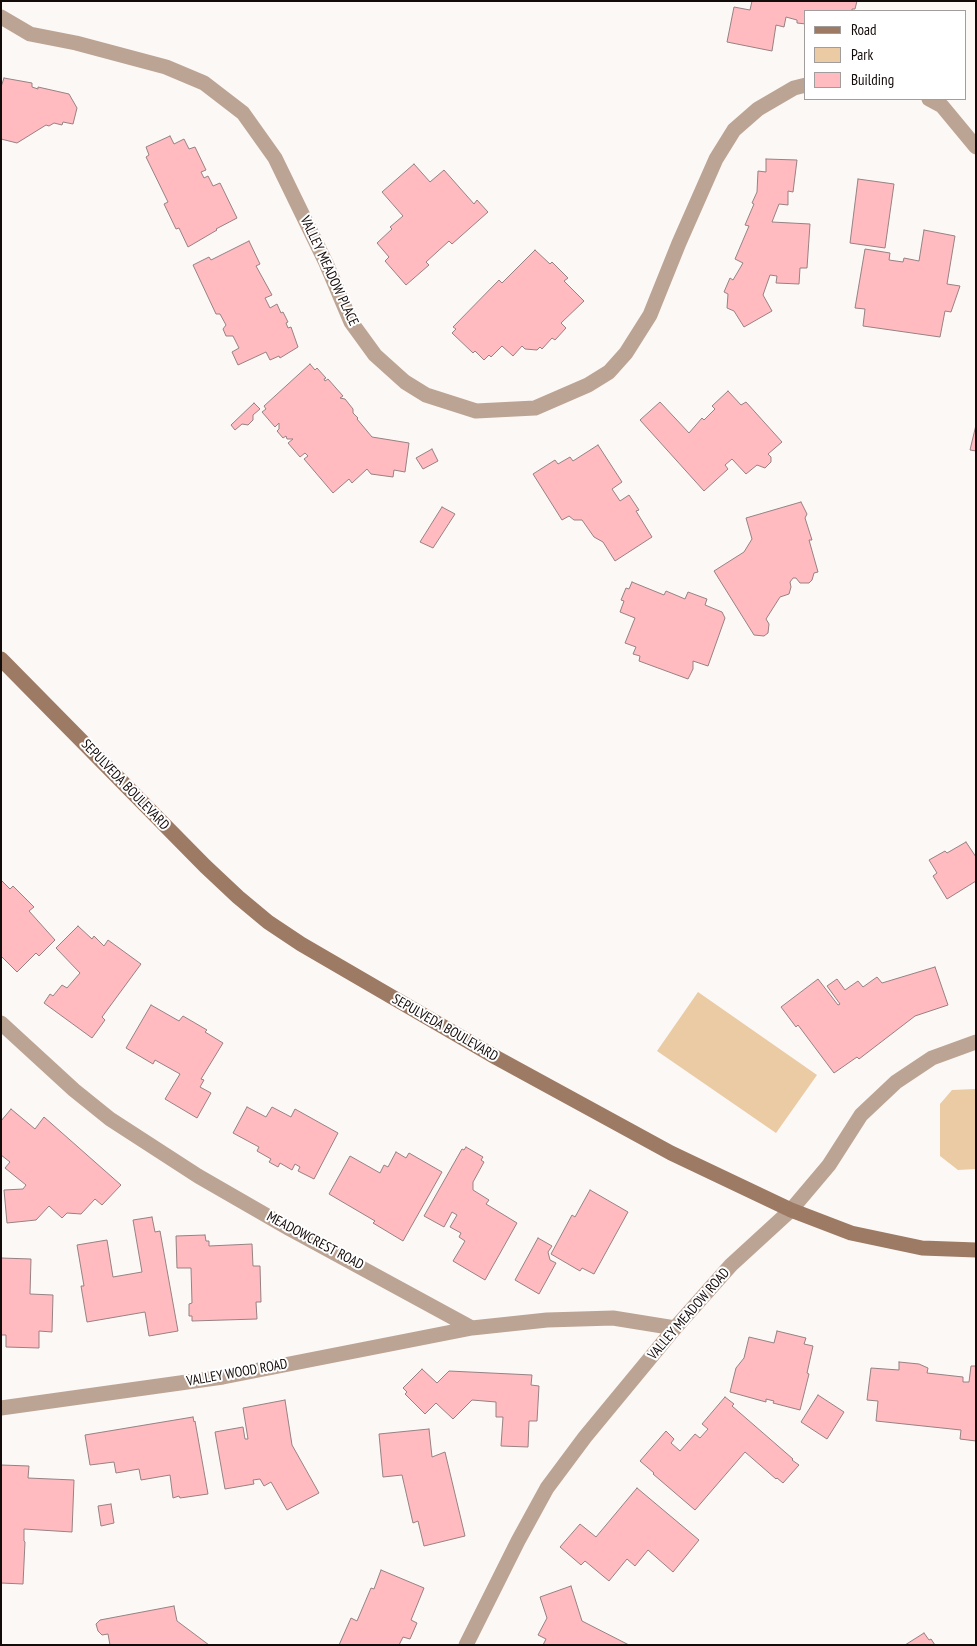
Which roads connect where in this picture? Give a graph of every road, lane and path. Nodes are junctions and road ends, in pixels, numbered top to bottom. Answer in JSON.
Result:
{"nodes":[{"id":1,"x":1,"y":18,"type":"edge"},
{"id":2,"x":804,"y":86,"type":"edge"},
{"id":3,"x":931,"y":100,"type":"edge"},
{"id":4,"x":976,"y":147,"type":"edge"},
{"id":5,"x":1,"y":659,"type":"edge"},
{"id":6,"x":1,"y":1023,"type":"edge"},
{"id":7,"x":976,"y":1042,"type":"edge"},
{"id":8,"x":791,"y":1210,"type":"junction"},
{"id":9,"x":976,"y":1250,"type":"edge"},
{"id":10,"x":472,"y":1328,"type":"junction"},
{"id":11,"x":675,"y":1328,"type":"junction"},
{"id":12,"x":1,"y":1408,"type":"edge"},
{"id":13,"x":466,"y":1645,"type":"edge"}],
"edges":[{"from":1,"to":2,"type":"street","name":"VALLEY MEADOW PLACE"},
{"from":3,"to":4,"type":"street"},
{"from":5,"to":8,"type":"main road","name":"SEPULVEDA BOULEVARD"},
{"from":6,"to":10,"type":"street","name":"MEADOWCREST ROAD"},
{"from":7,"to":8,"type":"street","name":"VALLEY MEADOW ROAD"},
{"from":8,"to":9,"type":"main road","name":"SEPULVEDA BOULEVARD"},
{"from":8,"to":11,"type":"street","name":"VALLEY MEADOW ROAD"},
{"from":10,"to":11,"type":"street"},
{"from":10,"to":12,"type":"street","name":"VALLEY WOOD ROAD"},
{"from":11,"to":13,"type":"street","name":"VALLEY MEADOW ROAD"}]}
